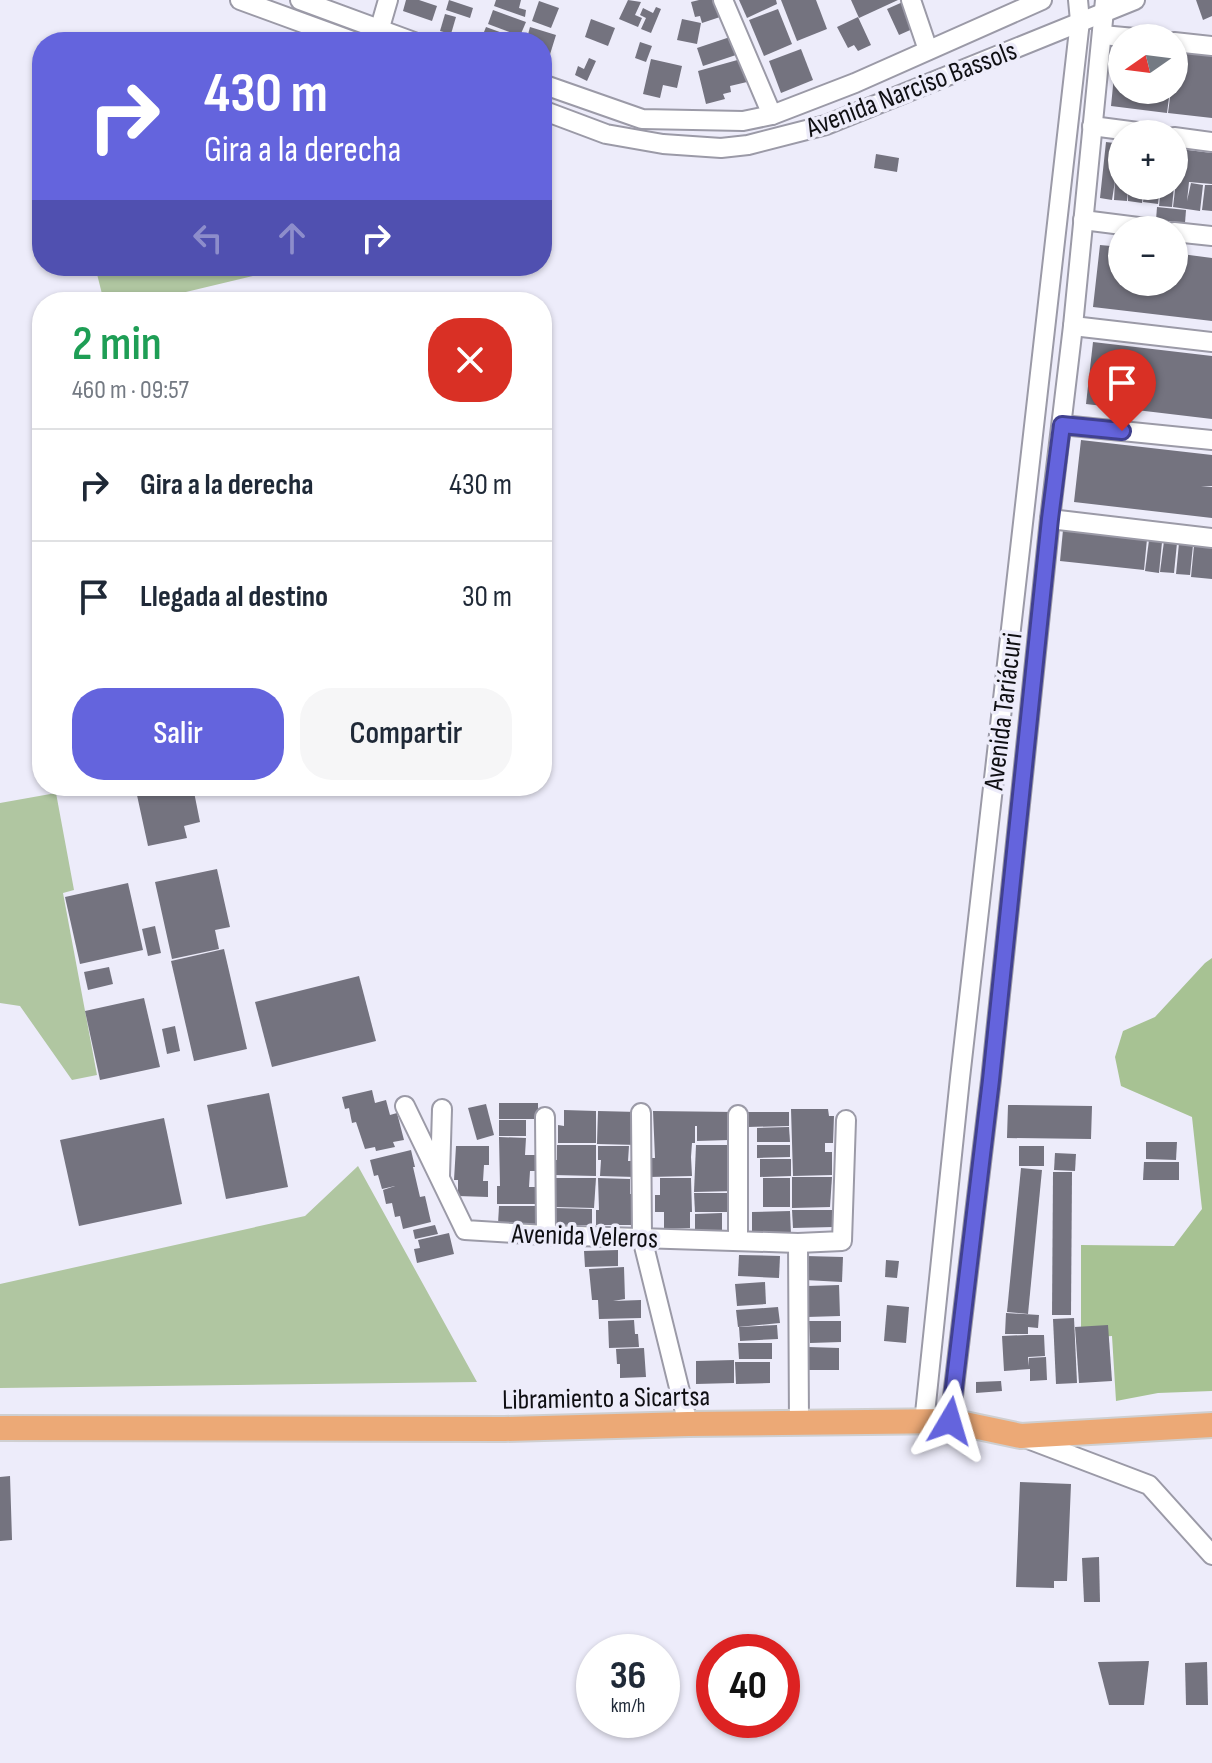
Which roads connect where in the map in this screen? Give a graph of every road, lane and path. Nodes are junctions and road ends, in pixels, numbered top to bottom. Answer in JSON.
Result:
{"nodes":[{"id":1,"x":240,"y":0,"type":"edge"},
{"id":2,"x":300,"y":0,"type":"edge"},
{"id":3,"x":388,"y":0,"type":"edge"},
{"id":4,"x":723,"y":0,"type":"edge"},
{"id":5,"x":911,"y":0,"type":"edge"},
{"id":6,"x":1078,"y":0,"type":"edge"},
{"id":7,"x":1135,"y":0,"type":"edge"},
{"id":8,"x":1039,"y":1,"type":"edge"},
{"id":9,"x":1105,"y":6,"type":"edge"},
{"id":10,"x":1080,"y":21,"type":"junction"},
{"id":11,"x":379,"y":31,"type":"junction"},
{"id":12,"x":328,"y":32,"type":"edge"},
{"id":13,"x":382,"y":32,"type":"edge"},
{"id":14,"x":1102,"y":35,"type":"junction"},
{"id":15,"x":1108,"y":36,"type":"edge"},
{"id":16,"x":1188,"y":43,"type":"edge"},
{"id":17,"x":1208,"y":44,"type":"edge"},
{"id":18,"x":928,"y":50,"type":"junction"},
{"id":19,"x":552,"y":88,"type":"edge"},
{"id":20,"x":552,"y":114,"type":"edge"},
{"id":21,"x":772,"y":115,"type":"junction"},
{"id":22,"x":723,"y":121,"type":"junction"},
{"id":23,"x":1092,"y":126,"type":"junction"},
{"id":24,"x":1108,"y":128,"type":"edge"},
{"id":25,"x":1188,"y":139,"type":"edge"},
{"id":26,"x":1212,"y":142,"type":"edge"},
{"id":27,"x":721,"y":148,"type":"junction"},
{"id":28,"x":1083,"y":220,"type":"junction"},
{"id":29,"x":1108,"y":223,"type":"edge"},
{"id":30,"x":1188,"y":233,"type":"edge"},
{"id":31,"x":1212,"y":236,"type":"edge"},
{"id":32,"x":1073,"y":326,"type":"junction"},
{"id":33,"x":1212,"y":342,"type":"edge"},
{"id":34,"x":1062,"y":425,"type":"junction"},
{"id":35,"x":1212,"y":440,"type":"edge"},
{"id":36,"x":1050,"y":519,"type":"junction"},
{"id":37,"x":1212,"y":538,"type":"edge"},
{"id":38,"x":960,"y":1078,"type":"junction"},
{"id":39,"x":991,"y":1080,"type":"junction"},
{"id":40,"x":405,"y":1106,"type":"dead end"},
{"id":41,"x":442,"y":1109,"type":"dead end"},
{"id":42,"x":641,"y":1113,"type":"dead end"},
{"id":43,"x":738,"y":1115,"type":"dead end"},
{"id":44,"x":545,"y":1117,"type":"dead end"},
{"id":45,"x":846,"y":1120,"type":"dead end"},
{"id":46,"x":440,"y":1179,"type":"junction"},
{"id":47,"x":546,"y":1235,"type":"junction"},
{"id":48,"x":642,"y":1238,"type":"junction"},
{"id":49,"x":738,"y":1240,"type":"junction"},
{"id":50,"x":798,"y":1243,"type":"junction"},
{"id":51,"x":950,"y":1421,"type":"junction"},
{"id":52,"x":799,"y":1423,"type":"junction"},
{"id":53,"x":924,"y":1423,"type":"junction"},
{"id":54,"x":688,"y":1424,"type":"junction"},
{"id":55,"x":1212,"y":1425,"type":"edge"},
{"id":56,"x":0,"y":1428,"type":"edge"},
{"id":57,"x":1021,"y":1436,"type":"junction"},
{"id":58,"x":1212,"y":1555,"type":"edge"}],
"edges":[{"from":1,"to":12,"type":"street"},
{"from":2,"to":11,"type":"street"},
{"from":3,"to":11,"type":"street"},
{"from":4,"to":21,"type":"street"},
{"from":5,"to":18,"type":"street"},
{"from":6,"to":10,"type":"street","name":"Avenida Tariácuri"},
{"from":7,"to":9,"type":"street","name":"Avenida Narciso Bassols"},
{"from":8,"to":18,"type":"street","name":"Avenida Narciso Bassols"},
{"from":9,"to":10,"type":"street","name":"Avenida Narciso Bassols"},
{"from":9,"to":14,"type":"street","name":"Avenida Tariácuri"},
{"from":10,"to":27,"type":"street","name":"Avenida Narciso Bassols"},
{"from":10,"to":38,"type":"street","name":"Avenida Tariácuri"},
{"from":11,"to":13,"type":"street"},
{"from":14,"to":15,"type":"street"},
{"from":14,"to":23,"type":"street","name":"Avenida Tariácuri"},
{"from":16,"to":17,"type":"street"},
{"from":18,"to":21,"type":"street","name":"Avenida Narciso Bassols"},
{"from":19,"to":22,"type":"street","name":"Avenida Narciso Bassols"},
{"from":20,"to":27,"type":"street","name":"Avenida Narciso Bassols"},
{"from":21,"to":22,"type":"street","name":"Avenida Narciso Bassols"},
{"from":22,"to":27,"type":"street"},
{"from":23,"to":24,"type":"street"},
{"from":23,"to":28,"type":"street","name":"Avenida Tariácuri"},
{"from":25,"to":26,"type":"street"},
{"from":28,"to":29,"type":"street"},
{"from":28,"to":32,"type":"street","name":"Avenida Tariácuri"},
{"from":30,"to":31,"type":"street"},
{"from":32,"to":33,"type":"street"},
{"from":32,"to":34,"type":"street","name":"Avenida Tariácuri"},
{"from":34,"to":35,"type":"street"},
{"from":34,"to":36,"type":"street","name":"Avenida Tariácuri"},
{"from":36,"to":37,"type":"street"},
{"from":36,"to":39,"type":"street","name":"Avenida Tariácuri"},
{"from":38,"to":39,"type":"street"},
{"from":38,"to":53,"type":"street","name":"Avenida Tariácuri"},
{"from":39,"to":51,"type":"street","name":"Avenida Tariácuri"},
{"from":40,"to":46,"type":"street","name":"Avenida Veleros"},
{"from":41,"to":46,"type":"street"},
{"from":42,"to":48,"type":"street"},
{"from":43,"to":49,"type":"street"},
{"from":44,"to":47,"type":"street"},
{"from":45,"to":50,"type":"street","name":"Avenida Veleros"},
{"from":46,"to":47,"type":"street","name":"Avenida Veleros"},
{"from":47,"to":48,"type":"street","name":"Avenida Veleros"},
{"from":48,"to":49,"type":"street","name":"Avenida Veleros"},
{"from":48,"to":54,"type":"street"},
{"from":49,"to":50,"type":"street","name":"Avenida Veleros"},
{"from":50,"to":52,"type":"street"},
{"from":51,"to":53,"type":"main road","name":"Libramiento a Sicartsa"},
{"from":51,"to":57,"type":"main road","name":"Libramiento a Sicartsa"},
{"from":52,"to":53,"type":"main road","name":"Libramiento a Sicartsa"},
{"from":52,"to":54,"type":"main road","name":"Libramiento a Sicartsa"},
{"from":54,"to":56,"type":"main road","name":"Libramiento a Sicartsa"},
{"from":55,"to":57,"type":"main road","name":"Libramiento a Sicartsa"},
{"from":57,"to":58,"type":"street"}]}
